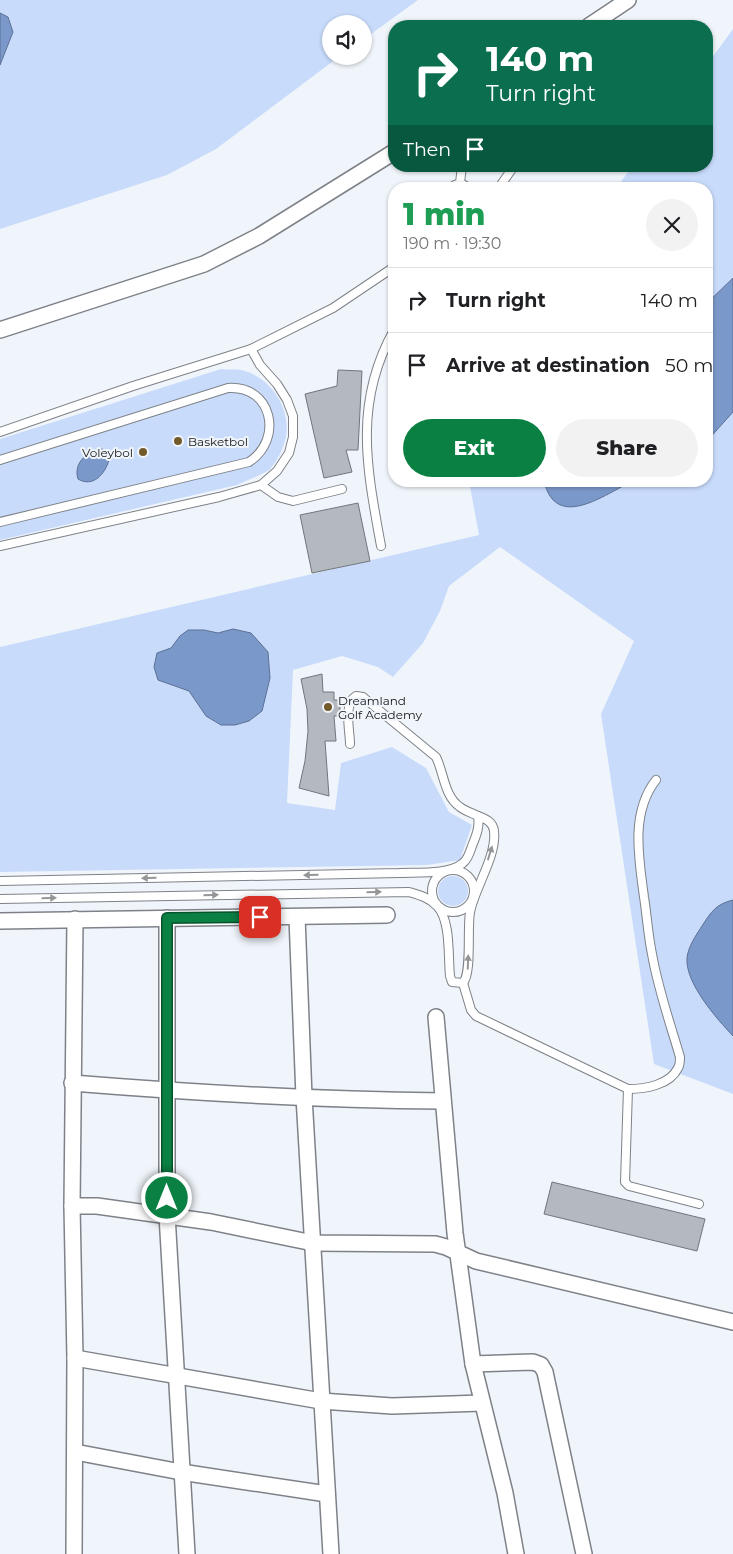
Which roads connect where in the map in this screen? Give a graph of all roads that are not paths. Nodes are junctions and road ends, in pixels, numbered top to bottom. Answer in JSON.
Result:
{"nodes":[{"id":1,"x":628,"y":0,"type":"edge"},
{"id":2,"x":599,"y":20,"type":"edge"},
{"id":3,"x":388,"y":156,"type":"edge"},
{"id":4,"x":388,"y":271,"type":"edge"},
{"id":5,"x":0,"y":330,"type":"edge"},
{"id":6,"x":388,"y":342,"type":"edge"},
{"id":7,"x":251,"y":349,"type":"junction"},
{"id":8,"x":0,"y":432,"type":"edge"},
{"id":9,"x":0,"y":460,"type":"edge"},
{"id":10,"x":261,"y":484,"type":"junction"},
{"id":11,"x":342,"y":489,"type":"dead end"},
{"id":12,"x":0,"y":522,"type":"edge"},
{"id":13,"x":0,"y":546,"type":"edge"},
{"id":14,"x":381,"y":546,"type":"dead end"},
{"id":15,"x":350,"y":744,"type":"dead end"},
{"id":16,"x":656,"y":780,"type":"dead end"},
{"id":17,"x":478,"y":816,"type":"junction"},
{"id":18,"x":451,"y":870,"type":"junction"},
{"id":19,"x":0,"y":881,"type":"edge"},
{"id":20,"x":473,"y":898,"type":"junction"},
{"id":21,"x":0,"y":899,"type":"edge"},
{"id":22,"x":438,"y":906,"type":"junction"},
{"id":23,"x":387,"y":915,"type":"dead end"},
{"id":24,"x":297,"y":917,"type":"junction"},
{"id":25,"x":167,"y":918,"type":"junction"},
{"id":26,"x":75,"y":919,"type":"junction"},
{"id":27,"x":0,"y":921,"type":"edge"},
{"id":28,"x":463,"y":984,"type":"junction"},
{"id":29,"x":436,"y":1017,"type":"dead end"},
{"id":30,"x":72,"y":1083,"type":"junction"},
{"id":31,"x":628,"y":1089,"type":"junction"},
{"id":32,"x":166,"y":1091,"type":"junction"},
{"id":33,"x":304,"y":1097,"type":"junction"},
{"id":34,"x":443,"y":1101,"type":"junction"},
{"id":35,"x":698,"y":1204,"type":"dead end"},
{"id":36,"x":72,"y":1206,"type":"junction"},
{"id":37,"x":167,"y":1215,"type":"junction"},
{"id":38,"x":313,"y":1243,"type":"junction"},
{"id":39,"x":458,"y":1253,"type":"junction"},
{"id":40,"x":733,"y":1322,"type":"edge"},
{"id":41,"x":75,"y":1358,"type":"junction"},
{"id":42,"x":473,"y":1364,"type":"junction"},
{"id":43,"x":176,"y":1375,"type":"junction"},
{"id":44,"x":321,"y":1401,"type":"junction"},
{"id":45,"x":482,"y":1403,"type":"junction"},
{"id":46,"x":75,"y":1452,"type":"junction"},
{"id":47,"x":181,"y":1472,"type":"junction"},
{"id":48,"x":327,"y":1494,"type":"junction"},
{"id":49,"x":74,"y":1554,"type":"edge"},
{"id":50,"x":188,"y":1554,"type":"edge"},
{"id":51,"x":331,"y":1554,"type":"edge"},
{"id":52,"x":516,"y":1554,"type":"edge"},
{"id":53,"x":584,"y":1554,"type":"edge"}],
"edges":[{"from":1,"to":2,"type":"street"},
{"from":3,"to":5,"type":"street"},
{"from":4,"to":7,"type":"lane"},
{"from":6,"to":14,"type":"lane"},
{"from":7,"to":8,"type":"lane"},
{"from":7,"to":10,"type":"lane"},
{"from":9,"to":12,"type":"lane"},
{"from":10,"to":11,"type":"lane"},
{"from":10,"to":13,"type":"lane"},
{"from":15,"to":17,"type":"lane"},
{"from":16,"to":31,"type":"lane"},
{"from":17,"to":18,"type":"lane"},
{"from":20,"to":17,"type":"lane","one_way":true},
{"from":18,"to":19,"type":"lane","one_way":true},
{"from":18,"to":20,"type":"lane"},
{"from":18,"to":22,"type":"lane"},
{"from":20,"to":22,"type":"lane"},
{"from":28,"to":20,"type":"lane","one_way":true},
{"from":21,"to":22,"type":"lane","one_way":true},
{"from":22,"to":28,"type":"lane"},
{"from":23,"to":24,"type":"street"},
{"from":24,"to":25,"type":"street"},
{"from":24,"to":33,"type":"street"},
{"from":25,"to":26,"type":"street"},
{"from":25,"to":32,"type":"street"},
{"from":26,"to":27,"type":"street"},
{"from":26,"to":30,"type":"street"},
{"from":28,"to":31,"type":"lane"},
{"from":29,"to":34,"type":"street"},
{"from":30,"to":32,"type":"street"},
{"from":30,"to":36,"type":"street"},
{"from":31,"to":35,"type":"lane"},
{"from":32,"to":33,"type":"street"},
{"from":32,"to":37,"type":"street"},
{"from":33,"to":34,"type":"street"},
{"from":33,"to":38,"type":"street"},
{"from":34,"to":39,"type":"street"},
{"from":36,"to":37,"type":"street"},
{"from":36,"to":41,"type":"street"},
{"from":37,"to":38,"type":"street"},
{"from":37,"to":43,"type":"street"},
{"from":38,"to":39,"type":"street"},
{"from":38,"to":44,"type":"street"},
{"from":39,"to":40,"type":"street"},
{"from":39,"to":42,"type":"street"},
{"from":41,"to":43,"type":"street"},
{"from":41,"to":46,"type":"street"},
{"from":42,"to":45,"type":"street"},
{"from":42,"to":53,"type":"street"},
{"from":43,"to":44,"type":"street"},
{"from":43,"to":47,"type":"street"},
{"from":44,"to":45,"type":"street"},
{"from":44,"to":48,"type":"street"},
{"from":45,"to":52,"type":"street"},
{"from":46,"to":47,"type":"street"},
{"from":46,"to":49,"type":"street"},
{"from":47,"to":48,"type":"street"},
{"from":47,"to":50,"type":"street"},
{"from":48,"to":51,"type":"street"}]}
